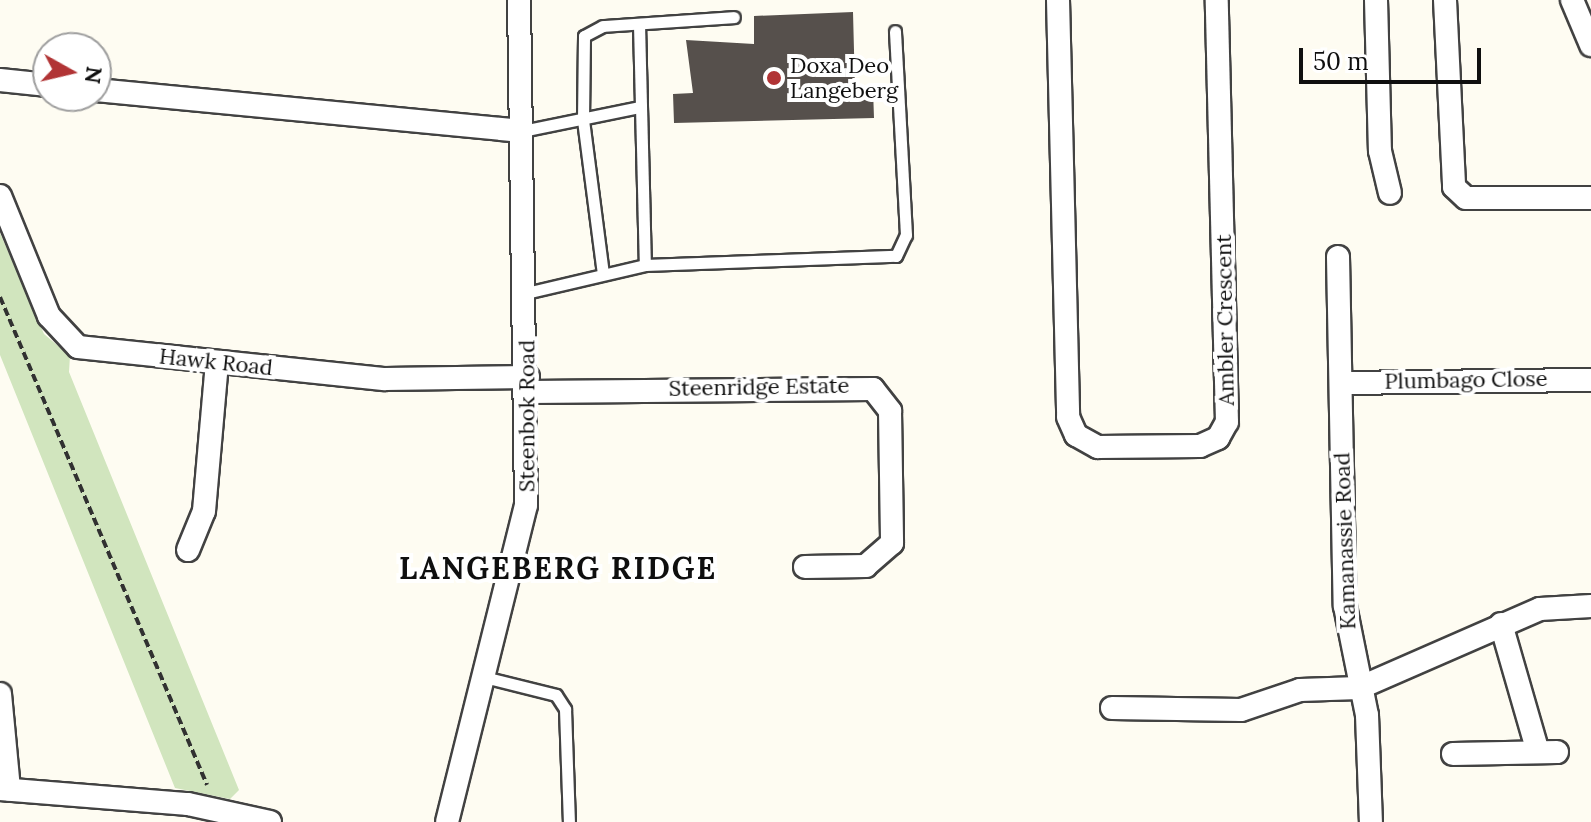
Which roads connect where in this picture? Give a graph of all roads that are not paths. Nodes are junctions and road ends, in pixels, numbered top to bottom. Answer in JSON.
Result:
{"nodes":[{"id":1,"x":519,"y":0,"type":"edge"},
{"id":2,"x":1058,"y":0,"type":"edge"},
{"id":3,"x":1217,"y":0,"type":"edge"},
{"id":4,"x":1376,"y":0,"type":"edge"},
{"id":5,"x":1445,"y":0,"type":"edge"},
{"id":6,"x":1572,"y":0,"type":"edge"},
{"id":7,"x":734,"y":17,"type":"dead end"},
{"id":8,"x":639,"y":24,"type":"junction"},
{"id":9,"x":895,"y":31,"type":"dead end"},
{"id":10,"x":1591,"y":45,"type":"edge"},
{"id":11,"x":0,"y":80,"type":"edge"},
{"id":12,"x":32,"y":83,"type":"edge"},
{"id":13,"x":112,"y":92,"type":"edge"},
{"id":14,"x":640,"y":107,"type":"junction"},
{"id":15,"x":583,"y":119,"type":"junction"},
{"id":16,"x":522,"y":131,"type":"junction"},
{"id":17,"x":1390,"y":193,"type":"dead end"},
{"id":18,"x":0,"y":196,"type":"edge"},
{"id":19,"x":1591,"y":198,"type":"edge"},
{"id":20,"x":1338,"y":257,"type":"dead end"},
{"id":21,"x":645,"y":265,"type":"junction"},
{"id":22,"x":603,"y":274,"type":"junction"},
{"id":23,"x":526,"y":293,"type":"junction"},
{"id":24,"x":217,"y":363,"type":"junction"},
{"id":25,"x":1591,"y":380,"type":"edge"},
{"id":26,"x":1341,"y":383,"type":"junction"},
{"id":27,"x":529,"y":384,"type":"junction"},
{"id":28,"x":188,"y":550,"type":"dead end"},
{"id":29,"x":805,"y":567,"type":"dead end"},
{"id":30,"x":1591,"y":606,"type":"edge"},
{"id":31,"x":1501,"y":624,"type":"junction"},
{"id":32,"x":484,"y":677,"type":"junction"},
{"id":33,"x":1359,"y":688,"type":"junction"},
{"id":34,"x":0,"y":694,"type":"edge"},
{"id":35,"x":1112,"y":708,"type":"dead end"},
{"id":36,"x":1453,"y":754,"type":"dead end"},
{"id":37,"x":4,"y":790,"type":"edge"},
{"id":38,"x":188,"y":813,"type":"edge"},
{"id":39,"x":270,"y":822,"type":"edge"},
{"id":40,"x":447,"y":822,"type":"edge"},
{"id":41,"x":569,"y":822,"type":"edge"},
{"id":42,"x":1371,"y":822,"type":"edge"}],
"edges":[{"from":1,"to":16,"type":"street","name":"Steenbok Road"},
{"from":2,"to":3,"type":"street","name":"Ambler Crescent"},
{"from":4,"to":17,"type":"street"},
{"from":5,"to":19,"type":"street"},
{"from":6,"to":10,"type":"street"},
{"from":7,"to":8,"type":"lane"},
{"from":8,"to":14,"type":"lane"},
{"from":8,"to":15,"type":"lane"},
{"from":9,"to":21,"type":"lane"},
{"from":11,"to":12,"type":"street"},
{"from":13,"to":16,"type":"street"},
{"from":14,"to":15,"type":"lane"},
{"from":14,"to":21,"type":"lane"},
{"from":15,"to":16,"type":"lane"},
{"from":15,"to":22,"type":"lane"},
{"from":16,"to":23,"type":"street","name":"Steenbok Road"},
{"from":18,"to":24,"type":"street","name":"Hawk Road"},
{"from":20,"to":26,"type":"street","name":"Kamanassie Road"},
{"from":21,"to":22,"type":"lane"},
{"from":22,"to":23,"type":"lane"},
{"from":23,"to":27,"type":"street","name":"Steenbok Road"},
{"from":24,"to":27,"type":"street","name":"Hawk Road"},
{"from":24,"to":28,"type":"street"},
{"from":25,"to":26,"type":"street","name":"Plumbago Close"},
{"from":26,"to":33,"type":"street","name":"Kamanassie Road"},
{"from":27,"to":29,"type":"street","name":"Steenridge Estate"},
{"from":27,"to":32,"type":"street","name":"Steenbok Road"},
{"from":30,"to":31,"type":"street"},
{"from":31,"to":33,"type":"street"},
{"from":31,"to":36,"type":"street"},
{"from":32,"to":40,"type":"street","name":"Steenbok Road"},
{"from":32,"to":41,"type":"lane"},
{"from":33,"to":35,"type":"street"},
{"from":33,"to":42,"type":"street","name":"Kamanassie Road"},
{"from":34,"to":37,"type":"street"},
{"from":37,"to":38,"type":"street"},
{"from":38,"to":39,"type":"street"}]}
